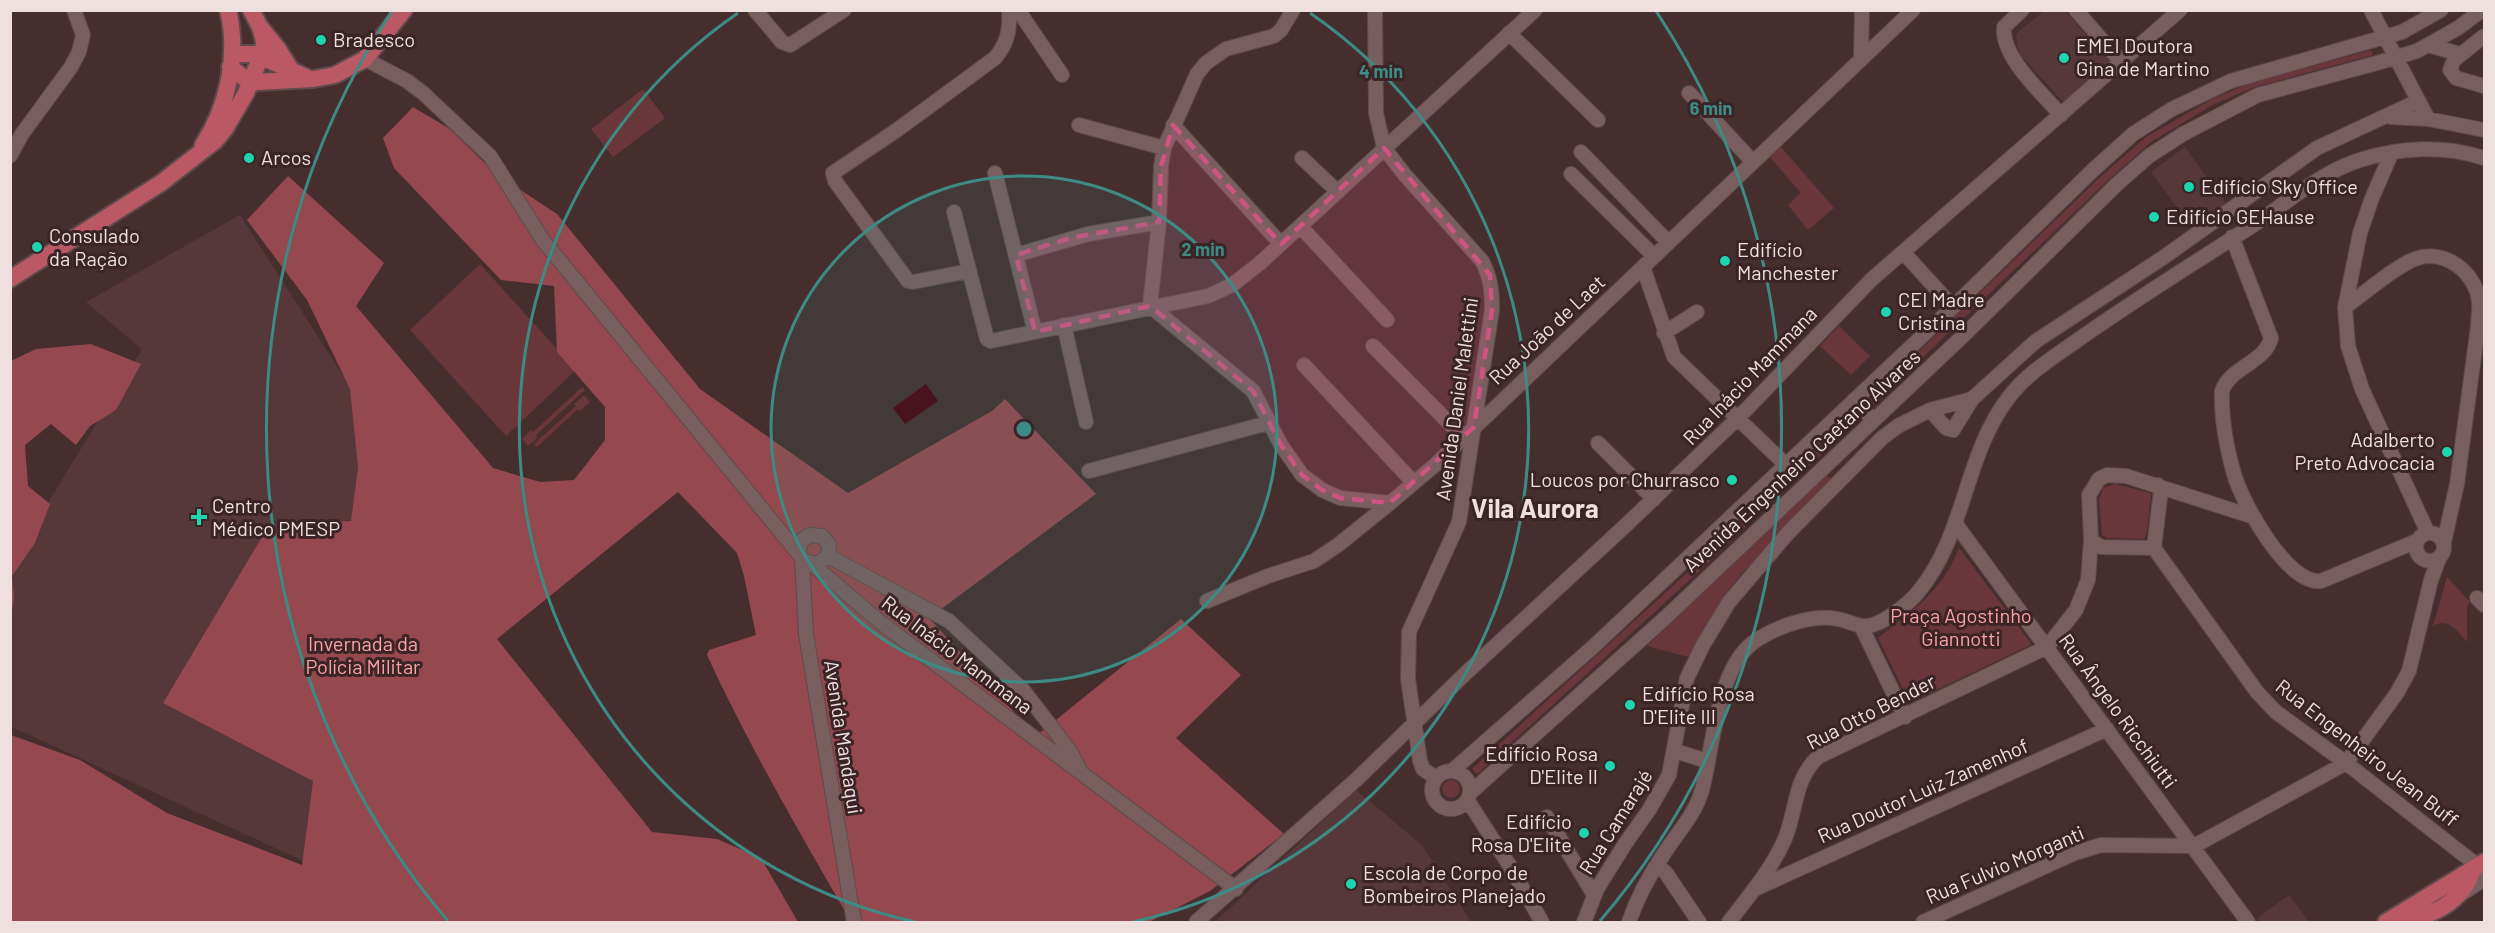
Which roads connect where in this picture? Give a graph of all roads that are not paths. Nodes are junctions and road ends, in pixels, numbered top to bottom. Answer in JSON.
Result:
{"nodes":[{"id":1,"x":74,"y":10,"type":"edge"},
{"id":2,"x":228,"y":10,"type":"edge"},
{"id":3,"x":250,"y":10,"type":"edge"},
{"id":4,"x":404,"y":10,"type":"edge"},
{"id":5,"x":755,"y":10,"type":"edge"},
{"id":6,"x":844,"y":10,"type":"edge"},
{"id":7,"x":1009,"y":10,"type":"edge"},
{"id":8,"x":1018,"y":10,"type":"edge"},
{"id":9,"x":1293,"y":10,"type":"edge"},
{"id":10,"x":1375,"y":10,"type":"edge"},
{"id":11,"x":1535,"y":10,"type":"edge"},
{"id":12,"x":1862,"y":10,"type":"edge"},
{"id":13,"x":1913,"y":10,"type":"edge"},
{"id":14,"x":2022,"y":10,"type":"edge"},
{"id":15,"x":2076,"y":10,"type":"edge"},
{"id":16,"x":2180,"y":10,"type":"edge"},
{"id":17,"x":2371,"y":10,"type":"edge"},
{"id":18,"x":2441,"y":10,"type":"edge"},
{"id":19,"x":2482,"y":10,"type":"edge"},
{"id":20,"x":260,"y":27,"type":"junction"},
{"id":21,"x":1509,"y":33,"type":"junction"},
{"id":22,"x":2484,"y":36,"type":"edge"},
{"id":23,"x":2385,"y":37,"type":"junction"},
{"id":24,"x":2428,"y":45,"type":"junction"},
{"id":25,"x":2460,"y":54,"type":"junction"},
{"id":26,"x":262,"y":56,"type":"junction"},
{"id":27,"x":1862,"y":58,"type":"junction"},
{"id":28,"x":2396,"y":58,"type":"junction"},
{"id":29,"x":365,"y":59,"type":"junction"},
{"id":30,"x":232,"y":60,"type":"junction"},
{"id":31,"x":2121,"y":62,"type":"junction"},
{"id":32,"x":292,"y":71,"type":"junction"},
{"id":33,"x":1062,"y":75,"type":"dead end"},
{"id":34,"x":313,"y":79,"type":"junction"},
{"id":35,"x":252,"y":81,"type":"junction"},
{"id":36,"x":2484,"y":86,"type":"edge"},
{"id":37,"x":1689,"y":93,"type":"dead end"},
{"id":38,"x":2418,"y":101,"type":"junction"},
{"id":39,"x":2061,"y":115,"type":"junction"},
{"id":40,"x":2386,"y":117,"type":"junction"},
{"id":41,"x":2428,"y":119,"type":"junction"},
{"id":42,"x":1598,"y":120,"type":"dead end"},
{"id":43,"x":1079,"y":125,"type":"dead end"},
{"id":44,"x":1173,"y":125,"type":"junction"},
{"id":45,"x":2484,"y":130,"type":"edge"},
{"id":46,"x":1164,"y":148,"type":"junction"},
{"id":47,"x":1384,"y":148,"type":"junction"},
{"id":48,"x":1581,"y":152,"type":"dead end"},
{"id":49,"x":2392,"y":152,"type":"junction"},
{"id":50,"x":196,"y":155,"type":"junction"},
{"id":51,"x":10,"y":156,"type":"edge"},
{"id":52,"x":1303,"y":156,"type":"dead end"},
{"id":53,"x":2484,"y":158,"type":"edge"},
{"id":54,"x":1753,"y":162,"type":"junction"},
{"id":55,"x":995,"y":173,"type":"dead end"},
{"id":56,"x":1571,"y":174,"type":"dead end"},
{"id":57,"x":1338,"y":192,"type":"junction"},
{"id":58,"x":2235,"y":207,"type":"junction"},
{"id":59,"x":954,"y":212,"type":"dead end"},
{"id":60,"x":1159,"y":222,"type":"junction"},
{"id":61,"x":1300,"y":226,"type":"junction"},
{"id":62,"x":2247,"y":229,"type":"junction"},
{"id":63,"x":2232,"y":237,"type":"junction"},
{"id":64,"x":1668,"y":242,"type":"junction"},
{"id":65,"x":1281,"y":244,"type":"junction"},
{"id":66,"x":1903,"y":252,"type":"junction"},
{"id":67,"x":1016,"y":255,"type":"junction"},
{"id":68,"x":1653,"y":256,"type":"junction"},
{"id":69,"x":1643,"y":267,"type":"junction"},
{"id":70,"x":969,"y":271,"type":"junction"},
{"id":71,"x":10,"y":279,"type":"edge"},
{"id":72,"x":1150,"y":306,"type":"junction"},
{"id":73,"x":1953,"y":307,"type":"junction"},
{"id":74,"x":2345,"y":307,"type":"junction"},
{"id":75,"x":1697,"y":312,"type":"dead end"},
{"id":76,"x":1387,"y":320,"type":"dead end"},
{"id":77,"x":1064,"y":325,"type":"junction"},
{"id":78,"x":2481,"y":326,"type":"edge"},
{"id":79,"x":1035,"y":332,"type":"junction"},
{"id":80,"x":1665,"y":333,"type":"junction"},
{"id":81,"x":1373,"y":346,"type":"dead end"},
{"id":82,"x":1304,"y":365,"type":"dead end"},
{"id":83,"x":1972,"y":399,"type":"junction"},
{"id":84,"x":1854,"y":400,"type":"junction"},
{"id":85,"x":1930,"y":410,"type":"junction"},
{"id":86,"x":1738,"y":418,"type":"junction"},
{"id":87,"x":1873,"y":420,"type":"junction"},
{"id":88,"x":1086,"y":422,"type":"dead end"},
{"id":89,"x":1268,"y":423,"type":"junction"},
{"id":90,"x":1474,"y":427,"type":"junction"},
{"id":91,"x":1463,"y":437,"type":"junction"},
{"id":92,"x":1598,"y":443,"type":"dead end"},
{"id":93,"x":1786,"y":465,"type":"junction"},
{"id":94,"x":1089,"y":471,"type":"dead end"},
{"id":95,"x":1413,"y":483,"type":"junction"},
{"id":96,"x":2158,"y":485,"type":"junction"},
{"id":97,"x":1654,"y":498,"type":"junction"},
{"id":98,"x":1390,"y":503,"type":"junction"},
{"id":99,"x":2254,"y":517,"type":"junction"},
{"id":100,"x":1955,"y":523,"type":"junction"},
{"id":101,"x":2091,"y":540,"type":"junction"},
{"id":102,"x":2428,"y":545,"type":"junction"},
{"id":103,"x":2154,"y":548,"type":"junction"},
{"id":104,"x":828,"y":556,"type":"junction"},
{"id":105,"x":804,"y":558,"type":"junction"},
{"id":106,"x":1207,"y":601,"type":"dead end"},
{"id":107,"x":1861,"y":626,"type":"junction"},
{"id":108,"x":2047,"y":647,"type":"junction"},
{"id":109,"x":1905,"y":717,"type":"junction"},
{"id":110,"x":1415,"y":724,"type":"junction"},
{"id":111,"x":2107,"y":729,"type":"junction"},
{"id":112,"x":1675,"y":751,"type":"junction"},
{"id":113,"x":1707,"y":761,"type":"junction"},
{"id":114,"x":2346,"y":763,"type":"junction"},
{"id":115,"x":1452,"y":771,"type":"junction"},
{"id":116,"x":1082,"y":774,"type":"junction"},
{"id":117,"x":1436,"y":778,"type":"junction"},
{"id":118,"x":1469,"y":797,"type":"junction"},
{"id":119,"x":1547,"y":817,"type":"dead end"},
{"id":120,"x":2194,"y":846,"type":"junction"},
{"id":121,"x":1657,"y":865,"type":"junction"},
{"id":122,"x":2480,"y":869,"type":"edge"},
{"id":123,"x":1755,"y":888,"type":"junction"},
{"id":124,"x":1236,"y":889,"type":"junction"},
{"id":125,"x":2456,"y":890,"type":"junction"},
{"id":126,"x":1594,"y":896,"type":"junction"},
{"id":127,"x":2410,"y":914,"type":"junction"},
{"id":128,"x":2433,"y":918,"type":"edge"},
{"id":129,"x":2389,"y":921,"type":"edge"},
{"id":130,"x":854,"y":922,"type":"edge"},
{"id":131,"x":1196,"y":922,"type":"edge"},
{"id":132,"x":1542,"y":922,"type":"edge"},
{"id":133,"x":1584,"y":922,"type":"edge"},
{"id":134,"x":1629,"y":922,"type":"edge"},
{"id":135,"x":1699,"y":922,"type":"edge"},
{"id":136,"x":1729,"y":922,"type":"edge"},
{"id":137,"x":1923,"y":922,"type":"edge"},
{"id":138,"x":2248,"y":922,"type":"edge"}],
"edges":[{"from":1,"to":51,"type":"street"},
{"from":2,"to":30,"type":"main road"},
{"from":3,"to":20,"type":"main road"},
{"from":4,"to":29,"type":"main road"},
{"from":5,"to":6,"type":"street"},
{"from":7,"to":70,"type":"street"},
{"from":8,"to":33,"type":"street"},
{"from":9,"to":44,"type":"street"},
{"from":10,"to":47,"type":"street","name":"Avenida Daniel Malettini"},
{"from":11,"to":21,"type":"street"},
{"from":12,"to":27,"type":"street"},
{"from":13,"to":27,"type":"street","name":"Rua João de Laet"},
{"from":14,"to":39,"type":"street"},
{"from":15,"to":31,"type":"street"},
{"from":16,"to":31,"type":"street","name":"Rua Inácio Mammana"},
{"from":17,"to":23,"type":"street"},
{"from":18,"to":23,"type":"street","name":"Avenida Engenheiro Caetano Alvares"},
{"from":19,"to":24,"type":"street","name":"Avenida Engenheiro Caetano Alvares"},
{"from":20,"to":26,"type":"main road"},
{"from":20,"to":32,"type":"main road"},
{"from":21,"to":42,"type":"street"},
{"from":21,"to":47,"type":"street"},
{"from":22,"to":25,"type":"street"},
{"from":23,"to":28,"type":"street"},
{"from":23,"to":73,"type":"street","name":"Avenida Engenheiro Caetano Alvares"},
{"from":24,"to":25,"type":"street"},
{"from":24,"to":28,"type":"street","name":"Avenida Engenheiro Caetano Alvares"},
{"from":25,"to":36,"type":"street"},
{"from":26,"to":30,"type":"main road"},
{"from":26,"to":32,"type":"main road"},
{"from":26,"to":35,"type":"main road"},
{"from":27,"to":54,"type":"street","name":"Rua João de Laet"},
{"from":28,"to":38,"type":"street"},
{"from":28,"to":87,"type":"street","name":"Avenida Engenheiro Caetano Alvares"},
{"from":29,"to":34,"type":"main road"},
{"from":29,"to":105,"type":"street","name":"Rua Inácio Mammana"},
{"from":30,"to":35,"type":"main road"},
{"from":30,"to":50,"type":"main road"},
{"from":31,"to":39,"type":"street","name":"Rua Inácio Mammana"},
{"from":32,"to":34,"type":"main road"},
{"from":34,"to":35,"type":"main road"},
{"from":35,"to":50,"type":"main road"},
{"from":37,"to":54,"type":"street"},
{"from":38,"to":40,"type":"street"},
{"from":38,"to":41,"type":"street"},
{"from":39,"to":66,"type":"street","name":"Rua Inácio Mammana"},
{"from":40,"to":41,"type":"street"},
{"from":40,"to":58,"type":"street"},
{"from":41,"to":45,"type":"street"},
{"from":43,"to":46,"type":"street"},
{"from":44,"to":46,"type":"street"},
{"from":44,"to":65,"type":"street"},
{"from":46,"to":60,"type":"street"},
{"from":47,"to":57,"type":"street"},
{"from":47,"to":90,"type":"street","name":"Avenida Daniel Malettini"},
{"from":48,"to":64,"type":"street"},
{"from":49,"to":53,"type":"street"},
{"from":49,"to":62,"type":"street"},
{"from":49,"to":74,"type":"street"},
{"from":50,"to":71,"type":"main road"},
{"from":52,"to":57,"type":"street"},
{"from":54,"to":64,"type":"street","name":"Rua João de Laet"},
{"from":55,"to":67,"type":"street"},
{"from":56,"to":68,"type":"street"},
{"from":57,"to":61,"type":"street"},
{"from":58,"to":62,"type":"street"},
{"from":58,"to":83,"type":"street"},
{"from":59,"to":70,"type":"street"},
{"from":60,"to":67,"type":"street"},
{"from":60,"to":72,"type":"street"},
{"from":61,"to":65,"type":"street"},
{"from":61,"to":76,"type":"street"},
{"from":62,"to":63,"type":"street"},
{"from":63,"to":99,"type":"street"},
{"from":63,"to":100,"type":"street"},
{"from":64,"to":68,"type":"street","name":"Rua João de Laet"},
{"from":65,"to":72,"type":"street"},
{"from":66,"to":73,"type":"street"},
{"from":66,"to":86,"type":"street","name":"Rua Inácio Mammana"},
{"from":67,"to":79,"type":"street"},
{"from":68,"to":69,"type":"street","name":"Rua João de Laet"},
{"from":69,"to":80,"type":"street"},
{"from":69,"to":90,"type":"street","name":"Rua João de Laet"},
{"from":70,"to":79,"type":"street"},
{"from":72,"to":77,"type":"street"},
{"from":72,"to":89,"type":"street"},
{"from":73,"to":84,"type":"street","name":"Avenida Engenheiro Caetano Alvares"},
{"from":74,"to":78,"type":"street","name":"Rua Fulvio Morganti"},
{"from":74,"to":102,"type":"street"},
{"from":75,"to":80,"type":"street"},
{"from":77,"to":79,"type":"street"},
{"from":77,"to":88,"type":"street"},
{"from":78,"to":102,"type":"street","name":"Rua Fulvio Morganti"},
{"from":80,"to":86,"type":"street"},
{"from":81,"to":91,"type":"street"},
{"from":82,"to":95,"type":"street"},
{"from":83,"to":85,"type":"street","name":"Rua Camarajé"},
{"from":83,"to":85,"type":"street"},
{"from":84,"to":87,"type":"street"},
{"from":84,"to":93,"type":"street","name":"Avenida Engenheiro Caetano Alvares"},
{"from":85,"to":112,"type":"street","name":"Rua Camarajé"},
{"from":86,"to":93,"type":"street"},
{"from":86,"to":97,"type":"street","name":"Rua Inácio Mammana"},
{"from":87,"to":118,"type":"street","name":"Avenida Engenheiro Caetano Alvares"},
{"from":89,"to":94,"type":"street"},
{"from":89,"to":98,"type":"street"},
{"from":90,"to":91,"type":"street","name":"Rua João de Laet"},
{"from":90,"to":110,"type":"street","name":"Avenida Daniel Malettini"},
{"from":91,"to":95,"type":"street","name":"Rua João de Laet"},
{"from":92,"to":97,"type":"street"},
{"from":93,"to":115,"type":"street","name":"Avenida Engenheiro Caetano Alvares"},
{"from":95,"to":98,"type":"street","name":"Rua João de Laet"},
{"from":96,"to":99,"type":"street"},
{"from":96,"to":101,"type":"street"},
{"from":96,"to":103,"type":"street"},
{"from":97,"to":110,"type":"street","name":"Rua Inácio Mammana"},
{"from":98,"to":106,"type":"street","name":"Rua João de Laet"},
{"from":99,"to":102,"type":"street"},
{"from":100,"to":107,"type":"street"},
{"from":100,"to":108,"type":"street","name":"Rua Ângelo Ricchiutti"},
{"from":101,"to":103,"type":"street"},
{"from":101,"to":108,"type":"street"},
{"from":102,"to":114,"type":"street","name":"Rua Fulvio Morganti"},
{"from":103,"to":114,"type":"street","name":"Rua Engenheiro Jean Buff"},
{"from":104,"to":105,"type":"street"},
{"from":104,"to":105,"type":"street"},
{"from":104,"to":116,"type":"street","name":"Rua Inácio Mammana"},
{"from":105,"to":116,"type":"street","name":"Rua Inácio Mammana"},
{"from":105,"to":130,"type":"street","name":"Avenida Mandaqui"},
{"from":107,"to":109,"type":"street"},
{"from":107,"to":113,"type":"street"},
{"from":108,"to":109,"type":"street","name":"Rua Otto Bender"},
{"from":108,"to":111,"type":"street","name":"Rua Ângelo Ricchiutti"},
{"from":109,"to":123,"type":"street","name":"Rua Otto Bender"},
{"from":110,"to":117,"type":"street","name":"Avenida Daniel Malettini"},
{"from":110,"to":124,"type":"street","name":"Rua Inácio Mammana"},
{"from":111,"to":120,"type":"street","name":"Rua Ângelo Ricchiutti"},
{"from":111,"to":123,"type":"street","name":"Rua Doutor Luiz Zamenhof"},
{"from":112,"to":113,"type":"street"},
{"from":112,"to":126,"type":"street","name":"Rua Camarajé"},
{"from":113,"to":121,"type":"street"},
{"from":114,"to":120,"type":"street","name":"Rua Fulvio Morganti"},
{"from":114,"to":122,"type":"street","name":"Rua Engenheiro Jean Buff"},
{"from":115,"to":117,"type":"street"},
{"from":115,"to":118,"type":"street"},
{"from":116,"to":124,"type":"street","name":"Rua Inácio Mammana"},
{"from":117,"to":118,"type":"street"},
{"from":118,"to":132,"type":"street"},
{"from":119,"to":126,"type":"street"},
{"from":120,"to":137,"type":"street","name":"Rua Fulvio Morganti"},
{"from":120,"to":138,"type":"street","name":"Rua Ângelo Ricchiutti"},
{"from":121,"to":134,"type":"street"},
{"from":121,"to":135,"type":"street"},
{"from":122,"to":125,"type":"main road"},
{"from":123,"to":136,"type":"street","name":"Rua Otto Bender"},
{"from":124,"to":131,"type":"street"},
{"from":125,"to":127,"type":"main road"},
{"from":125,"to":128,"type":"main road"},
{"from":126,"to":133,"type":"street","name":"Rua Camarajé"},
{"from":127,"to":128,"type":"main road"},
{"from":127,"to":129,"type":"main road"}]}
